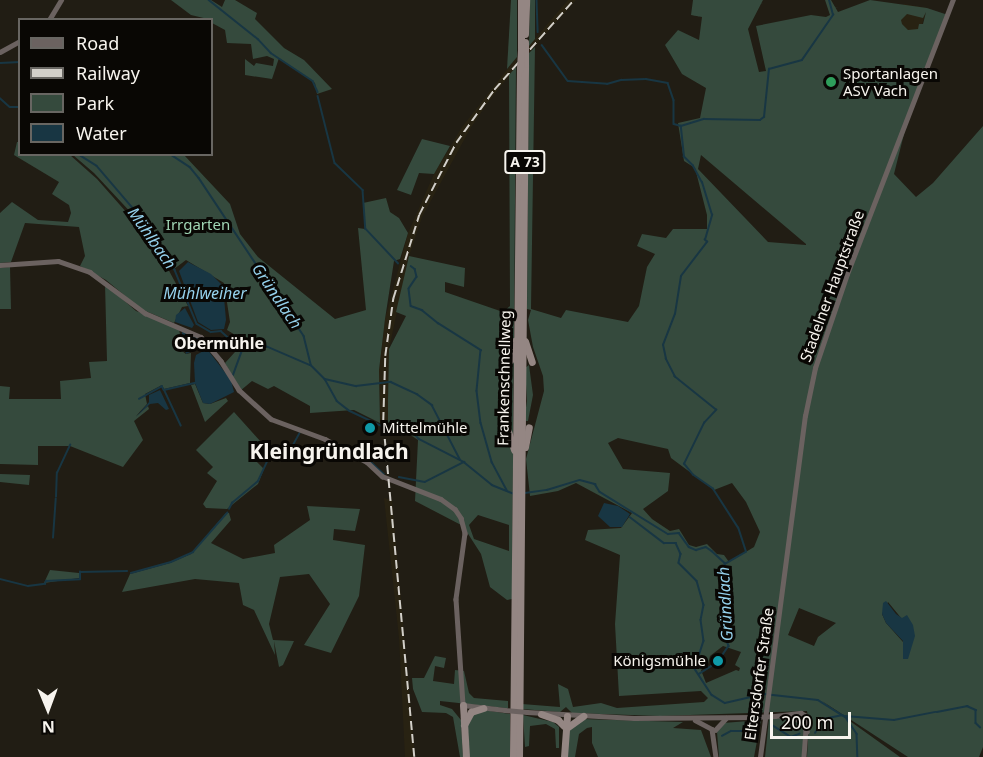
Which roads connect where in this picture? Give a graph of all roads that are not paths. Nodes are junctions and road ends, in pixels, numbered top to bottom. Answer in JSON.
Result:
{"nodes":[{"id":1,"x":61,"y":0,"type":"edge"},
{"id":2,"x":521,"y":0,"type":"edge"},
{"id":3,"x":526,"y":0,"type":"edge"},
{"id":4,"x":953,"y":0,"type":"edge"},
{"id":5,"x":50,"y":18,"type":"edge"},
{"id":6,"x":18,"y":42,"type":"edge"},
{"id":7,"x":523,"y":45,"type":"junction"},
{"id":8,"x":0,"y":52,"type":"edge"},
{"id":9,"x":0,"y":265,"type":"edge"},
{"id":10,"x":520,"y":326,"type":"junction"},
{"id":11,"x":510,"y":362,"type":"dead end"},
{"id":12,"x":532,"y":362,"type":"dead end"},
{"id":13,"x":529,"y":427,"type":"dead end"},
{"id":14,"x":507,"y":428,"type":"dead end"},
{"id":15,"x":519,"y":463,"type":"junction"},
{"id":16,"x":782,"y":593,"type":"joint"},
{"id":17,"x":464,"y":705,"type":"junction"},
{"id":18,"x":483,"y":708,"type":"junction"},
{"id":19,"x":541,"y":714,"type":"junction"},
{"id":20,"x":778,"y":715,"type":"junction"},
{"id":21,"x":566,"y":716,"type":"junction"},
{"id":22,"x":583,"y":716,"type":"junction"},
{"id":23,"x":466,"y":718,"type":"junction"},
{"id":24,"x":714,"y":718,"type":"junction"},
{"id":25,"x":726,"y":718,"type":"junction"},
{"id":26,"x":686,"y":719,"type":"junction"},
{"id":27,"x":566,"y":726,"type":"junction"},
{"id":28,"x":464,"y":727,"type":"junction"},
{"id":29,"x":714,"y":729,"type":"junction"},
{"id":30,"x":807,"y":731,"type":"junction"},
{"id":31,"x":516,"y":756,"type":"edge"},
{"id":32,"x":466,"y":757,"type":"edge"},
{"id":33,"x":564,"y":757,"type":"edge"},
{"id":34,"x":716,"y":757,"type":"edge"},
{"id":35,"x":760,"y":757,"type":"edge"},
{"id":36,"x":804,"y":757,"type":"edge"}],
"edges":[{"from":1,"to":5,"type":"main road"},
{"from":2,"to":7,"type":"highway","name":"Frankenschnellweg","number":"A 73"},
{"from":3,"to":7,"type":"highway","name":"Frankenschnellweg","number":"A 73"},
{"from":4,"to":16,"type":"main road","name":"Stadelner Hauptstraße"},
{"from":6,"to":8,"type":"main road"},
{"from":7,"to":10,"type":"highway","name":"Frankenschnellweg","number":"A 73","bridge":true},
{"from":9,"to":17,"type":"main road"},
{"from":10,"to":11,"type":"highway"},
{"from":10,"to":12,"type":"highway"},
{"from":10,"to":15,"type":"highway","name":"Frankenschnellweg","number":"A 73"},
{"from":13,"to":15,"type":"highway"},
{"from":14,"to":15,"type":"highway"},
{"from":15,"to":31,"type":"highway","name":"Frankenschnellweg","number":"A 73"},
{"from":15,"to":31,"type":"highway","name":"Frankenschnellweg","number":"A 73"},
{"from":16,"to":35,"type":"main road","name":"Eltersdorfer Straße"},
{"from":17,"to":18,"type":"main road"},
{"from":17,"to":23,"type":"highway"},
{"from":17,"to":28,"type":"highway"},
{"from":18,"to":19,"type":"main road","bridge":true},
{"from":18,"to":23,"type":"highway"},
{"from":19,"to":21,"type":"main road"},
{"from":19,"to":27,"type":"highway"},
{"from":20,"to":25,"type":"main road","bridge":true},
{"from":20,"to":30,"type":"main road"},
{"from":20,"to":30,"type":"main road"},
{"from":21,"to":22,"type":"main road"},
{"from":21,"to":27,"type":"highway"},
{"from":22,"to":26,"type":"main road"},
{"from":22,"to":27,"type":"highway"},
{"from":23,"to":28,"type":"highway"},
{"from":24,"to":25,"type":"main road"},
{"from":24,"to":26,"type":"main road"},
{"from":24,"to":29,"type":"main road"},
{"from":25,"to":29,"type":"main road"},
{"from":26,"to":29,"type":"main road"},
{"from":27,"to":33,"type":"highway"},
{"from":28,"to":32,"type":"highway"},
{"from":29,"to":34,"type":"main road"},
{"from":30,"to":36,"type":"main road"}]}
